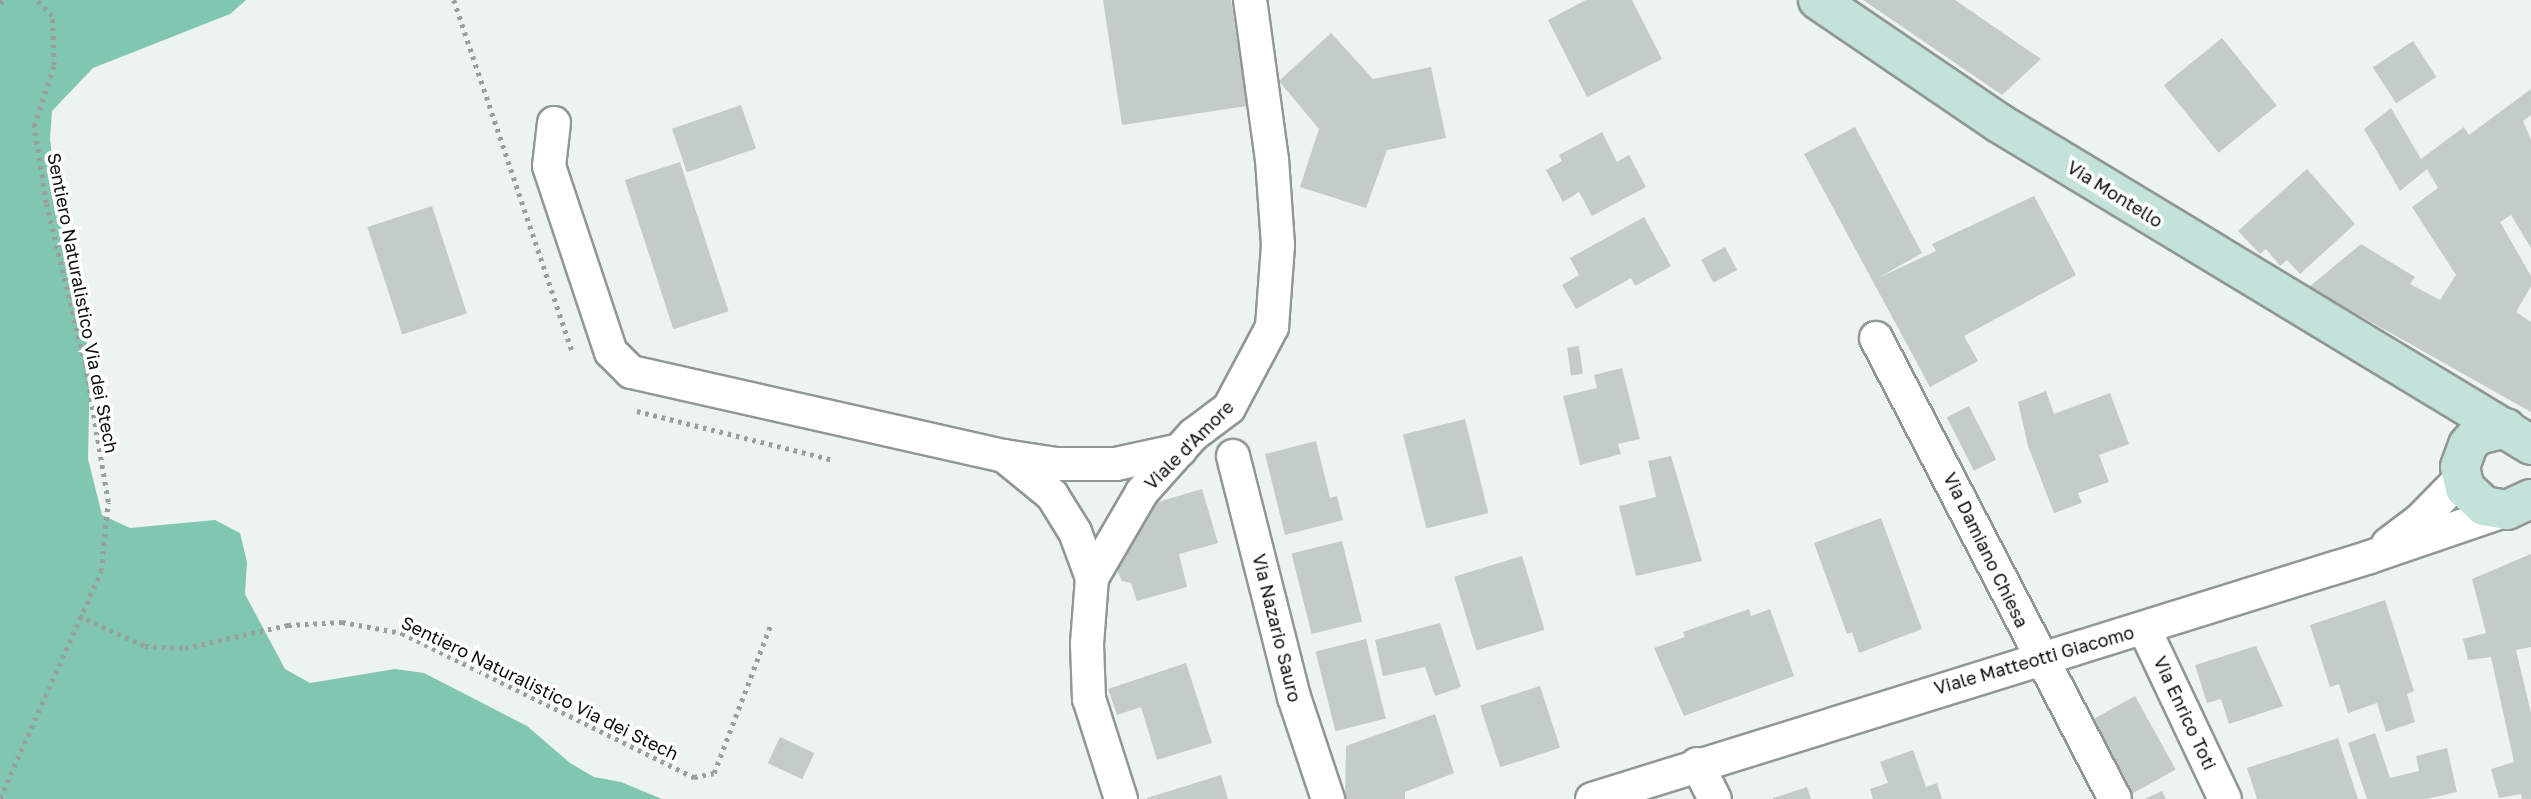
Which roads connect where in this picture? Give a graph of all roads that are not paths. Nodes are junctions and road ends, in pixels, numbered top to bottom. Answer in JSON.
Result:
{"nodes":[{"id":1,"x":1250,"y":0,"type":"edge"},
{"id":2,"x":1818,"y":0,"type":"edge"},
{"id":3,"x":554,"y":122,"type":"dead end"},
{"id":4,"x":1876,"y":338,"type":"dead end"},
{"id":5,"x":2418,"y":379,"type":"junction"},
{"id":6,"x":2518,"y":437,"type":"edge"},
{"id":7,"x":1180,"y":450,"type":"junction"},
{"id":8,"x":1004,"y":456,"type":"junction"},
{"id":9,"x":1233,"y":456,"type":"dead end"},
{"id":10,"x":2462,"y":466,"type":"junction"},
{"id":11,"x":2524,"y":501,"type":"edge"},
{"id":12,"x":2370,"y":557,"type":"junction"},
{"id":13,"x":1092,"y":578,"type":"junction"},
{"id":14,"x":2144,"y":628,"type":"junction"},
{"id":15,"x":2039,"y":657,"type":"junction"},
{"id":16,"x":1697,"y":764,"type":"junction"},
{"id":17,"x":1121,"y":799,"type":"edge"},
{"id":18,"x":1328,"y":799,"type":"edge"},
{"id":19,"x":1592,"y":799,"type":"edge"},
{"id":20,"x":1715,"y":799,"type":"edge"},
{"id":21,"x":2115,"y":799,"type":"edge"},
{"id":22,"x":2225,"y":799,"type":"edge"}],
"edges":[{"from":1,"to":7,"type":"street","name":"Viale d'Amore"},
{"from":2,"to":5,"type":"street","name":"Via Montello"},
{"from":3,"to":8,"type":"street"},
{"from":4,"to":15,"type":"street","name":"Via Damiano Chiesa"},
{"from":5,"to":6,"type":"street","name":"Via Montello"},
{"from":5,"to":10,"type":"street","name":"Via Montello"},
{"from":6,"to":10,"type":"street","name":"Via Montello"},
{"from":7,"to":8,"type":"street"},
{"from":7,"to":13,"type":"street","name":"Viale d'Amore"},
{"from":8,"to":13,"type":"street"},
{"from":9,"to":18,"type":"street","name":"Via Nazario Sauro"},
{"from":10,"to":11,"type":"street","name":"Via Montello"},
{"from":10,"to":12,"type":"street","name":"Viale Matteotti Giacomo"},
{"from":11,"to":12,"type":"street","name":"Viale Matteotti Giacomo"},
{"from":12,"to":14,"type":"street","name":"Viale Matteotti Giacomo"},
{"from":13,"to":17,"type":"street","name":"Viale d'Amore"},
{"from":14,"to":15,"type":"street","name":"Viale Matteotti Giacomo"},
{"from":14,"to":22,"type":"street","name":"Via Enrico Toti"},
{"from":15,"to":16,"type":"street","name":"Viale Matteotti Giacomo"},
{"from":15,"to":21,"type":"street","name":"Via Damiano Chiesa"},
{"from":16,"to":19,"type":"street","name":"Viale Matteotti Giacomo"},
{"from":16,"to":20,"type":"street"}]}
